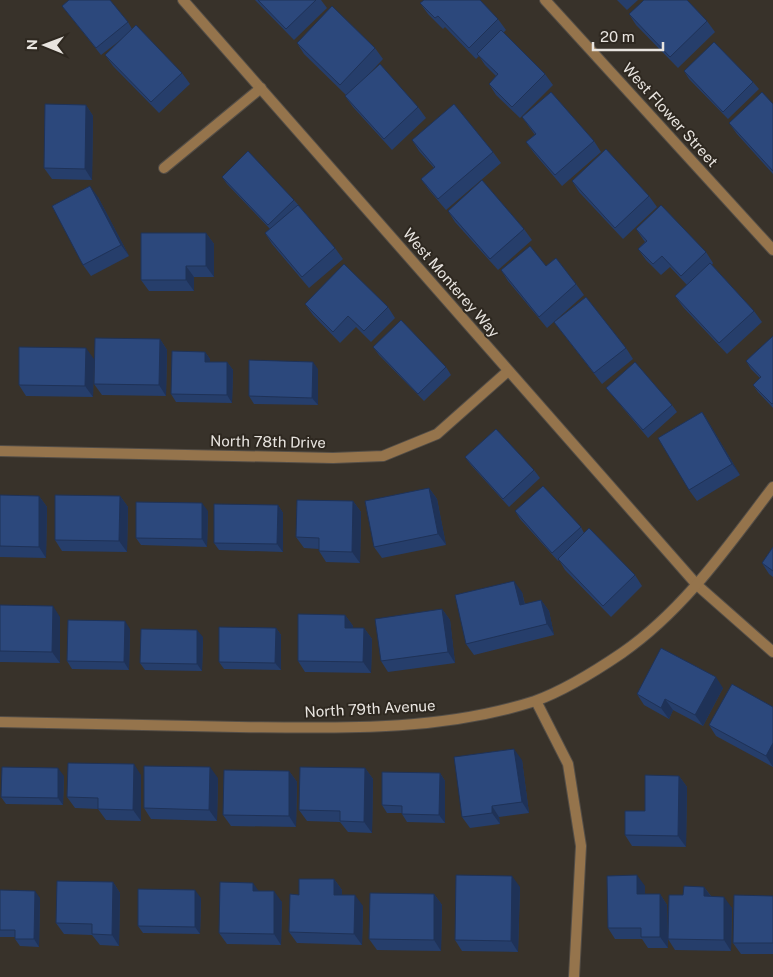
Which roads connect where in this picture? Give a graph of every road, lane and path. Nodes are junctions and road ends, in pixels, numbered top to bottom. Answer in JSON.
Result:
{"nodes":[{"id":1,"x":183,"y":0,"type":"edge"},
{"id":2,"x":544,"y":0,"type":"edge"},
{"id":3,"x":261,"y":88,"type":"junction"},
{"id":4,"x":164,"y":168,"type":"dead end"},
{"id":5,"x":773,"y":250,"type":"edge"},
{"id":6,"x":508,"y":371,"type":"junction"},
{"id":7,"x":0,"y":451,"type":"edge"},
{"id":8,"x":773,"y":487,"type":"edge"},
{"id":9,"x":698,"y":585,"type":"junction"},
{"id":10,"x":773,"y":652,"type":"edge"},
{"id":11,"x":536,"y":701,"type":"junction"},
{"id":12,"x":0,"y":722,"type":"edge"},
{"id":13,"x":574,"y":977,"type":"edge"}],
"edges":[{"from":1,"to":3,"type":"street","name":"West Monterey Way"},
{"from":2,"to":5,"type":"street","name":"West Flower Street"},
{"from":3,"to":4,"type":"street"},
{"from":3,"to":6,"type":"street","name":"West Monterey Way"},
{"from":6,"to":7,"type":"street","name":"North 78th Drive"},
{"from":6,"to":9,"type":"street","name":"West Monterey Way"},
{"from":8,"to":9,"type":"street","name":"North 79th Avenue"},
{"from":9,"to":10,"type":"street","name":"West Monterey Way"},
{"from":9,"to":11,"type":"street","name":"North 79th Avenue"},
{"from":11,"to":12,"type":"street","name":"North 79th Avenue"},
{"from":11,"to":13,"type":"street"}]}
